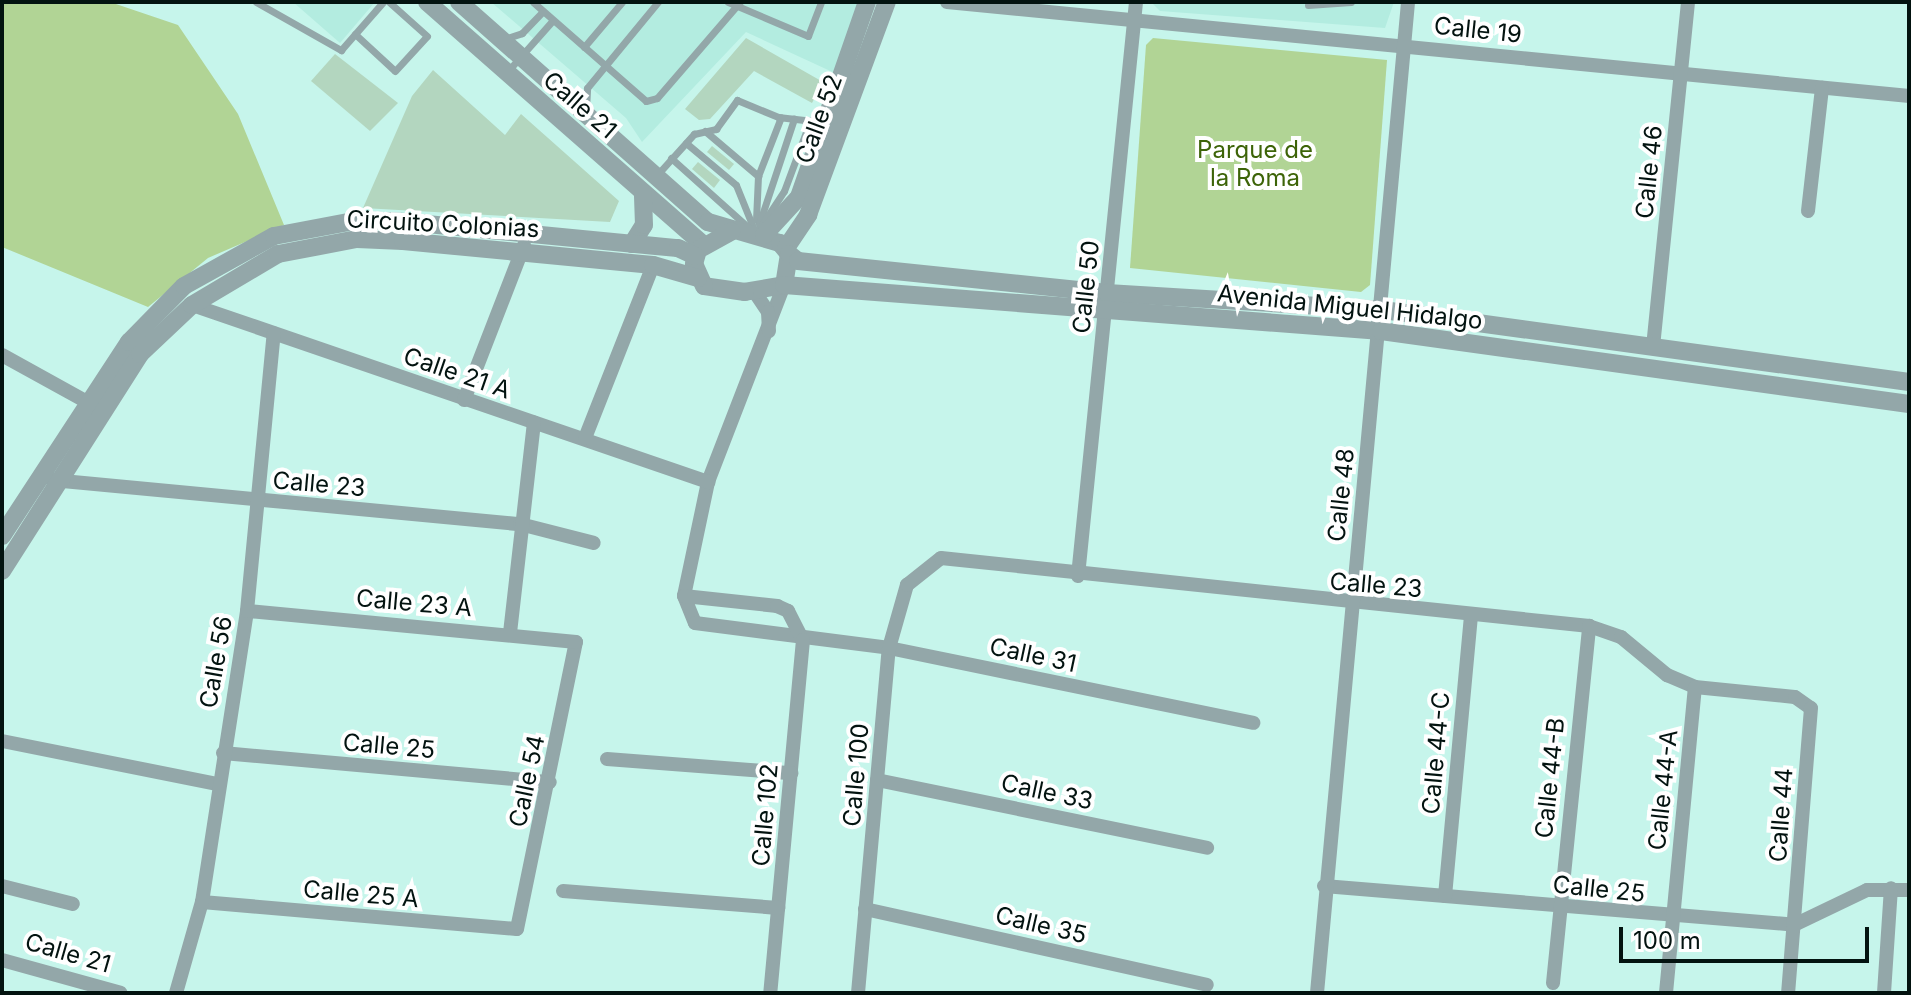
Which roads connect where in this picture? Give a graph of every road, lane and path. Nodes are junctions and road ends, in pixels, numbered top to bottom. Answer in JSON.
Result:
{"nodes":[{"id":1,"x":256,"y":2,"type":"edge"},
{"id":2,"x":386,"y":2,"type":"edge"},
{"id":3,"x":404,"y":2,"type":"edge"},
{"id":4,"x":427,"y":2,"type":"edge"},
{"id":5,"x":459,"y":2,"type":"edge"},
{"id":6,"x":533,"y":2,"type":"edge"},
{"id":7,"x":622,"y":2,"type":"edge"},
{"id":8,"x":658,"y":2,"type":"edge"},
{"id":9,"x":821,"y":2,"type":"edge"},
{"id":10,"x":867,"y":2,"type":"edge"},
{"id":11,"x":887,"y":2,"type":"edge"},
{"id":12,"x":947,"y":2,"type":"edge"},
{"id":13,"x":1136,"y":2,"type":"edge"},
{"id":14,"x":1351,"y":2,"type":"edge"},
{"id":15,"x":1408,"y":2,"type":"edge"},
{"id":16,"x":1688,"y":2,"type":"edge"},
{"id":17,"x":735,"y":4,"type":"edge"},
{"id":18,"x":1308,"y":5,"type":"dead end"},
{"id":19,"x":397,"y":10,"type":"junction"},
{"id":20,"x":543,"y":11,"type":"junction"},
{"id":21,"x":553,"y":20,"type":"junction"},
{"id":22,"x":1135,"y":20,"type":"junction"},
{"id":23,"x":355,"y":34,"type":"junction"},
{"id":24,"x":501,"y":39,"type":"junction"},
{"id":25,"x":1404,"y":45,"type":"junction"},
{"id":26,"x":584,"y":47,"type":"junction"},
{"id":27,"x":520,"y":56,"type":"junction"},
{"id":28,"x":606,"y":66,"type":"junction"},
{"id":29,"x":506,"y":72,"type":"junction"},
{"id":30,"x":1681,"y":73,"type":"junction"},
{"id":31,"x":1822,"y":88,"type":"junction"},
{"id":32,"x":1909,"y":96,"type":"edge"},
{"id":33,"x":585,"y":114,"type":"junction"},
{"id":34,"x":781,"y":117,"type":"junction"},
{"id":35,"x":794,"y":119,"type":"junction"},
{"id":36,"x":825,"y":125,"type":"junction"},
{"id":37,"x":705,"y":131,"type":"junction"},
{"id":38,"x":686,"y":143,"type":"junction"},
{"id":39,"x":671,"y":158,"type":"junction"},
{"id":40,"x":656,"y":176,"type":"junction"},
{"id":41,"x":758,"y":176,"type":"junction"},
{"id":42,"x":643,"y":193,"type":"junction"},
{"id":43,"x":1808,"y":211,"type":"dead end"},
{"id":44,"x":731,"y":232,"type":"junction"},
{"id":45,"x":528,"y":233,"type":"junction"},
{"id":46,"x":760,"y":235,"type":"junction"},
{"id":47,"x":632,"y":244,"type":"junction"},
{"id":48,"x":698,"y":250,"type":"junction"},
{"id":49,"x":521,"y":251,"type":"junction"},
{"id":50,"x":788,"y":251,"type":"junction"},
{"id":51,"x":653,"y":265,"type":"junction"},
{"id":52,"x":698,"y":278,"type":"junction"},
{"id":53,"x":784,"y":285,"type":"junction"},
{"id":54,"x":754,"y":291,"type":"junction"},
{"id":55,"x":1106,"y":300,"type":"junction"},
{"id":56,"x":192,"y":305,"type":"junction"},
{"id":57,"x":1383,"y":310,"type":"junction"},
{"id":58,"x":769,"y":331,"type":"junction"},
{"id":59,"x":1381,"y":331,"type":"junction"},
{"id":60,"x":274,"y":333,"type":"junction"},
{"id":61,"x":1653,"y":347,"type":"junction"},
{"id":62,"x":134,"y":348,"type":"junction"},
{"id":63,"x":2,"y":355,"type":"edge"},
{"id":64,"x":1909,"y":382,"type":"edge"},
{"id":65,"x":464,"y":400,"type":"junction"},
{"id":66,"x":87,"y":402,"type":"junction"},
{"id":67,"x":1909,"y":404,"type":"edge"},
{"id":68,"x":534,"y":422,"type":"junction"},
{"id":69,"x":585,"y":438,"type":"junction"},
{"id":70,"x":43,"y":470,"type":"junction"},
{"id":71,"x":708,"y":482,"type":"junction"},
{"id":72,"x":57,"y":484,"type":"junction"},
{"id":73,"x":257,"y":500,"type":"junction"},
{"id":74,"x":520,"y":524,"type":"junction"},
{"id":75,"x":7,"y":542,"type":"edge"},
{"id":76,"x":594,"y":543,"type":"dead end"},
{"id":77,"x":920,"y":568,"type":"joint"},
{"id":78,"x":2,"y":571,"type":"edge"},
{"id":79,"x":1078,"y":576,"type":"junction"},
{"id":80,"x":684,"y":596,"type":"junction"},
{"id":81,"x":1350,"y":606,"type":"junction"},
{"id":82,"x":247,"y":611,"type":"junction"},
{"id":83,"x":1471,"y":614,"type":"junction"},
{"id":84,"x":1589,"y":626,"type":"junction"},
{"id":85,"x":510,"y":633,"type":"junction"},
{"id":86,"x":803,"y":640,"type":"junction"},
{"id":87,"x":576,"y":642,"type":"joint"},
{"id":88,"x":889,"y":648,"type":"junction"},
{"id":89,"x":1695,"y":687,"type":"junction"},
{"id":90,"x":1811,"y":708,"type":"joint"},
{"id":91,"x":1253,"y":723,"type":"dead end"},
{"id":92,"x":2,"y":741,"type":"edge"},
{"id":93,"x":223,"y":753,"type":"junction"},
{"id":94,"x":607,"y":759,"type":"dead end"},
{"id":95,"x":791,"y":773,"type":"junction"},
{"id":96,"x":877,"y":780,"type":"junction"},
{"id":97,"x":550,"y":782,"type":"junction"},
{"id":98,"x":218,"y":784,"type":"junction"},
{"id":99,"x":1207,"y":848,"type":"dead end"},
{"id":100,"x":2,"y":886,"type":"edge"},
{"id":101,"x":1324,"y":886,"type":"junction"},
{"id":102,"x":1891,"y":888,"type":"junction"},
{"id":103,"x":1909,"y":890,"type":"edge"},
{"id":104,"x":563,"y":891,"type":"dead end"},
{"id":105,"x":1445,"y":896,"type":"junction"},
{"id":106,"x":202,"y":902,"type":"junction"},
{"id":107,"x":73,"y":904,"type":"dead end"},
{"id":108,"x":1558,"y":907,"type":"junction"},
{"id":109,"x":778,"y":908,"type":"junction"},
{"id":110,"x":865,"y":909,"type":"junction"},
{"id":111,"x":1672,"y":918,"type":"junction"},
{"id":112,"x":1794,"y":925,"type":"junction"},
{"id":113,"x":517,"y":929,"type":"joint"},
{"id":114,"x":2,"y":960,"type":"edge"},
{"id":115,"x":1553,"y":983,"type":"dead end"},
{"id":116,"x":1207,"y":985,"type":"dead end"},
{"id":117,"x":121,"y":993,"type":"edge"},
{"id":118,"x":176,"y":993,"type":"edge"},
{"id":119,"x":770,"y":993,"type":"edge"},
{"id":120,"x":858,"y":993,"type":"edge"},
{"id":121,"x":1317,"y":993,"type":"edge"},
{"id":122,"x":1666,"y":993,"type":"edge"},
{"id":123,"x":1788,"y":993,"type":"edge"},
{"id":124,"x":1884,"y":993,"type":"edge"}],
"edges":[{"from":1,"to":23,"type":"lane"},
{"from":2,"to":19,"type":"lane"},
{"from":2,"to":23,"type":"lane"},
{"from":3,"to":19,"type":"lane"},
{"from":4,"to":29,"type":"street","name":"Calle 21"},
{"from":5,"to":24,"type":"street","name":"Calle 21"},
{"from":6,"to":20,"type":"lane"},
{"from":7,"to":26,"type":"lane"},
{"from":8,"to":28,"type":"lane"},
{"from":9,"to":17,"type":"lane"},
{"from":10,"to":36,"type":"street","name":"Calle 52"},
{"from":11,"to":36,"type":"street","name":"Calle 52"},
{"from":12,"to":22,"type":"street","name":"Calle 19"},
{"from":13,"to":22,"type":"street","name":"Calle 50"},
{"from":14,"to":18,"type":"lane"},
{"from":15,"to":25,"type":"street","name":"Calle 48"},
{"from":16,"to":30,"type":"street","name":"Calle 46"},
{"from":17,"to":28,"type":"lane"},
{"from":19,"to":23,"type":"lane"},
{"from":20,"to":21,"type":"lane"},
{"from":20,"to":24,"type":"lane"},
{"from":21,"to":26,"type":"lane"},
{"from":21,"to":27,"type":"lane"},
{"from":22,"to":25,"type":"street","name":"Calle 19"},
{"from":22,"to":55,"type":"street","name":"Calle 50"},
{"from":24,"to":27,"type":"street","name":"Calle 21"},
{"from":25,"to":30,"type":"street","name":"Calle 19"},
{"from":25,"to":57,"type":"street","name":"Calle 48"},
{"from":26,"to":28,"type":"lane"},
{"from":27,"to":29,"type":"lane"},
{"from":27,"to":33,"type":"street","name":"Calle 21"},
{"from":28,"to":33,"type":"lane"},
{"from":29,"to":42,"type":"street","name":"Calle 21"},
{"from":30,"to":31,"type":"street","name":"Calle 19"},
{"from":30,"to":61,"type":"street","name":"Calle 46"},
{"from":31,"to":32,"type":"street","name":"Calle 19"},
{"from":31,"to":43,"type":"street"},
{"from":33,"to":40,"type":"street","name":"Calle 21"},
{"from":34,"to":35,"type":"lane"},
{"from":34,"to":37,"type":"lane"},
{"from":34,"to":41,"type":"lane"},
{"from":35,"to":36,"type":"lane"},
{"from":35,"to":46,"type":"lane"},
{"from":36,"to":46,"type":"street","name":"Calle 52"},
{"from":36,"to":50,"type":"street","name":"Calle 52"},
{"from":37,"to":38,"type":"lane"},
{"from":37,"to":41,"type":"lane"},
{"from":38,"to":39,"type":"lane"},
{"from":38,"to":46,"type":"lane"},
{"from":39,"to":40,"type":"lane"},
{"from":39,"to":46,"type":"lane"},
{"from":40,"to":44,"type":"street","name":"Calle 21"},
{"from":41,"to":46,"type":"lane"},
{"from":42,"to":47,"type":"street"},
{"from":42,"to":48,"type":"street","name":"Calle 21"},
{"from":44,"to":46,"type":"street"},
{"from":44,"to":48,"type":"street"},
{"from":45,"to":47,"type":"street","name":"Circuito Colonias"},
{"from":45,"to":49,"type":"street"},
{"from":45,"to":62,"type":"street","name":"Circuito Colonias"},
{"from":46,"to":50,"type":"street"},
{"from":47,"to":48,"type":"street","name":"Circuito Colonias"},
{"from":48,"to":52,"type":"street"},
{"from":49,"to":51,"type":"street","name":"Circuito Colonias"},
{"from":49,"to":56,"type":"street","name":"Circuito Colonias"},
{"from":49,"to":65,"type":"street"},
{"from":50,"to":53,"type":"street"},
{"from":50,"to":55,"type":"street","name":"Avenida Miguel Hidalgo"},
{"from":51,"to":52,"type":"street","name":"Circuito Colonias"},
{"from":51,"to":69,"type":"street"},
{"from":52,"to":54,"type":"street"},
{"from":53,"to":54,"type":"street"},
{"from":53,"to":55,"type":"street","name":"Avenida Miguel Hidalgo"},
{"from":53,"to":58,"type":"street"},
{"from":54,"to":58,"type":"street"},
{"from":55,"to":57,"type":"street","name":"Avenida Miguel Hidalgo"},
{"from":55,"to":59,"type":"street","name":"Avenida Miguel Hidalgo"},
{"from":55,"to":79,"type":"street","name":"Calle 50"},
{"from":56,"to":60,"type":"street","name":"Calle 21 A"},
{"from":56,"to":62,"type":"street","name":"Circuito Colonias"},
{"from":57,"to":59,"type":"street","name":"Calle 48"},
{"from":57,"to":61,"type":"street","name":"Avenida Miguel Hidalgo"},
{"from":58,"to":71,"type":"street"},
{"from":59,"to":67,"type":"street","name":"Avenida Miguel Hidalgo"},
{"from":59,"to":81,"type":"street","name":"Calle 48"},
{"from":60,"to":65,"type":"street","name":"Calle 21 A"},
{"from":60,"to":73,"type":"street","name":"Calle 56"},
{"from":61,"to":64,"type":"street","name":"Avenida Miguel Hidalgo"},
{"from":62,"to":66,"type":"street","name":"Circuito Colonias"},
{"from":62,"to":72,"type":"street","name":"Circuito Colonias"},
{"from":63,"to":66,"type":"street"},
{"from":65,"to":68,"type":"street","name":"Calle 21 A"},
{"from":66,"to":70,"type":"street","name":"Circuito Colonias"},
{"from":68,"to":69,"type":"street","name":"Calle 21 A"},
{"from":68,"to":74,"type":"street"},
{"from":69,"to":71,"type":"street","name":"Calle 21 A"},
{"from":70,"to":72,"type":"street"},
{"from":70,"to":75,"type":"street","name":"Circuito Colonias"},
{"from":71,"to":80,"type":"street"},
{"from":72,"to":73,"type":"street","name":"Calle 23"},
{"from":72,"to":75,"type":"street","name":"Circuito Colonias"},
{"from":73,"to":74,"type":"street","name":"Calle 23"},
{"from":73,"to":82,"type":"street","name":"Calle 56"},
{"from":74,"to":76,"type":"street","name":"Calle 23"},
{"from":74,"to":85,"type":"street"},
{"from":75,"to":78,"type":"street","name":"Circuito Colonias"},
{"from":77,"to":79,"type":"street","name":"Calle 23"},
{"from":77,"to":88,"type":"street","name":"Calle 100"},
{"from":79,"to":81,"type":"street","name":"Calle 23"},
{"from":80,"to":86,"type":"street"},
{"from":80,"to":86,"type":"street","name":"Calle 31"},
{"from":81,"to":83,"type":"street","name":"Calle 23"},
{"from":81,"to":101,"type":"street","name":"Calle 48"},
{"from":82,"to":85,"type":"street","name":"Calle 23 A"},
{"from":82,"to":93,"type":"street","name":"Calle 56"},
{"from":83,"to":84,"type":"street","name":"Calle 23"},
{"from":83,"to":105,"type":"street","name":"Calle 44-C"},
{"from":84,"to":89,"type":"street","name":"Calle 23"},
{"from":84,"to":108,"type":"street","name":"Calle 44-B"},
{"from":85,"to":87,"type":"street","name":"Calle 23 A"},
{"from":86,"to":88,"type":"street","name":"Calle 31"},
{"from":86,"to":95,"type":"street","name":"Calle 102"},
{"from":87,"to":97,"type":"street","name":"Calle 54"},
{"from":88,"to":91,"type":"street","name":"Calle 31"},
{"from":88,"to":96,"type":"street","name":"Calle 100"},
{"from":89,"to":90,"type":"street","name":"Calle 23"},
{"from":89,"to":111,"type":"street","name":"Calle 44-A"},
{"from":90,"to":112,"type":"street","name":"Calle 44"},
{"from":92,"to":98,"type":"street"},
{"from":93,"to":97,"type":"street","name":"Calle 25"},
{"from":93,"to":98,"type":"street","name":"Calle 56"},
{"from":94,"to":95,"type":"street"},
{"from":95,"to":109,"type":"street","name":"Calle 102"},
{"from":96,"to":99,"type":"street","name":"Calle 33"},
{"from":96,"to":110,"type":"street","name":"Calle 100"},
{"from":97,"to":113,"type":"street","name":"Calle 54"},
{"from":98,"to":106,"type":"street","name":"Calle 56"},
{"from":100,"to":107,"type":"street"},
{"from":101,"to":105,"type":"street","name":"Calle 25"},
{"from":101,"to":121,"type":"street","name":"Calle 48"},
{"from":102,"to":103,"type":"street","name":"Calle 25"},
{"from":102,"to":112,"type":"street","name":"Calle 25"},
{"from":102,"to":124,"type":"street"},
{"from":104,"to":109,"type":"street"},
{"from":105,"to":108,"type":"street","name":"Calle 25"},
{"from":106,"to":113,"type":"street","name":"Calle 25 A"},
{"from":106,"to":118,"type":"street","name":"Calle 56"},
{"from":108,"to":111,"type":"street","name":"Calle 25"},
{"from":108,"to":115,"type":"street","name":"Calle 44-B"},
{"from":109,"to":119,"type":"street","name":"Calle 102"},
{"from":110,"to":116,"type":"street","name":"Calle 35"},
{"from":110,"to":120,"type":"street","name":"Calle 100"},
{"from":111,"to":112,"type":"street","name":"Calle 25"},
{"from":111,"to":122,"type":"street","name":"Calle 44-A"},
{"from":112,"to":123,"type":"street","name":"Calle 44"},
{"from":114,"to":117,"type":"street","name":"Calle 21"}]}
